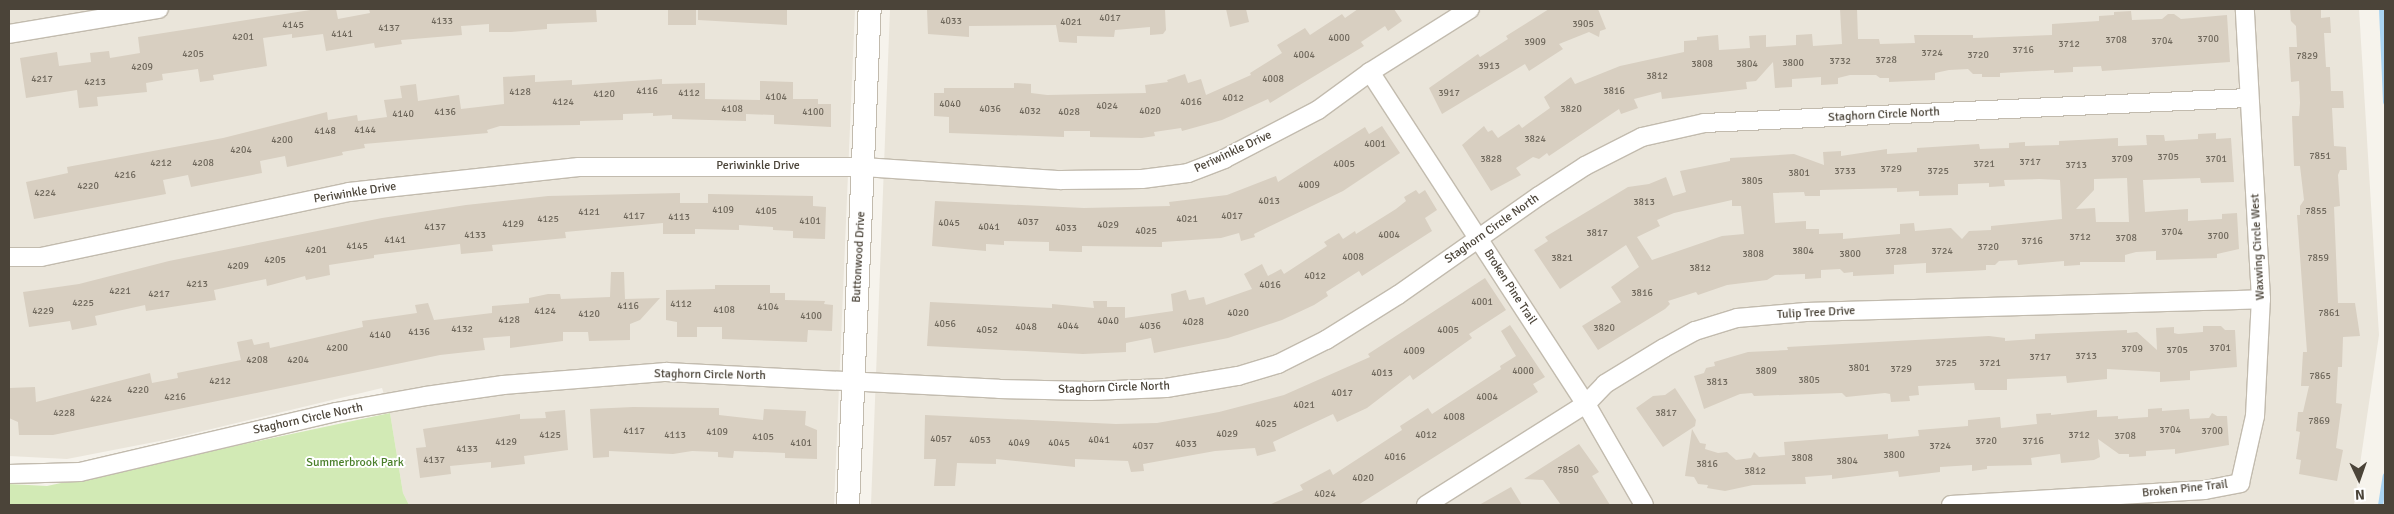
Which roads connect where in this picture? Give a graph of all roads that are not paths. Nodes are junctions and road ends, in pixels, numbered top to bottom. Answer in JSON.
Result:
{"nodes":[{"id":1,"x":159,"y":9,"type":"edge"},
{"id":2,"x":870,"y":9,"type":"edge"},
{"id":3,"x":1470,"y":9,"type":"edge"},
{"id":4,"x":2245,"y":9,"type":"edge"},
{"id":5,"x":9,"y":34,"type":"edge"},
{"id":6,"x":1370,"y":72,"type":"junction"},
{"id":7,"x":2250,"y":98,"type":"junction"},
{"id":8,"x":863,"y":168,"type":"junction"},
{"id":9,"x":1478,"y":239,"type":"junction"},
{"id":10,"x":9,"y":258,"type":"edge"},
{"id":11,"x":2261,"y":298,"type":"junction"},
{"id":12,"x":853,"y":380,"type":"junction"},
{"id":13,"x":1586,"y":404,"type":"junction"},
{"id":14,"x":9,"y":474,"type":"edge"},
{"id":15,"x":2240,"y":484,"type":"joint"},
{"id":16,"x":848,"y":505,"type":"edge"},
{"id":17,"x":1426,"y":505,"type":"edge"},
{"id":18,"x":1644,"y":505,"type":"edge"},
{"id":19,"x":1951,"y":505,"type":"edge"}],
"edges":[{"from":1,"to":5,"type":"street"},
{"from":2,"to":8,"type":"street","name":"Buttonwood Drive"},
{"from":3,"to":6,"type":"street","name":"Periwinkle Drive"},
{"from":4,"to":7,"type":"street","name":"Waxwing Circle West"},
{"from":6,"to":8,"type":"street","name":"Periwinkle Drive"},
{"from":6,"to":9,"type":"street","name":"Broken Pine Trail"},
{"from":7,"to":9,"type":"street","name":"Staghorn Circle North"},
{"from":7,"to":11,"type":"street","name":"Waxwing Circle West"},
{"from":8,"to":10,"type":"street","name":"Periwinkle Drive"},
{"from":8,"to":12,"type":"street","name":"Buttonwood Drive"},
{"from":9,"to":12,"type":"street","name":"Staghorn Circle North"},
{"from":9,"to":13,"type":"street","name":"Broken Pine Trail"},
{"from":11,"to":13,"type":"street","name":"Tulip Tree Drive"},
{"from":11,"to":15,"type":"street","name":"Waxwing Circle West"},
{"from":12,"to":14,"type":"street","name":"Staghorn Circle North"},
{"from":12,"to":16,"type":"street","name":"Buttonwood Drive"},
{"from":13,"to":17,"type":"street","name":"Tulip Tree Drive"},
{"from":13,"to":18,"type":"street","name":"Broken Pine Trail"},
{"from":15,"to":19,"type":"street","name":"Broken Pine Trail"}]}
